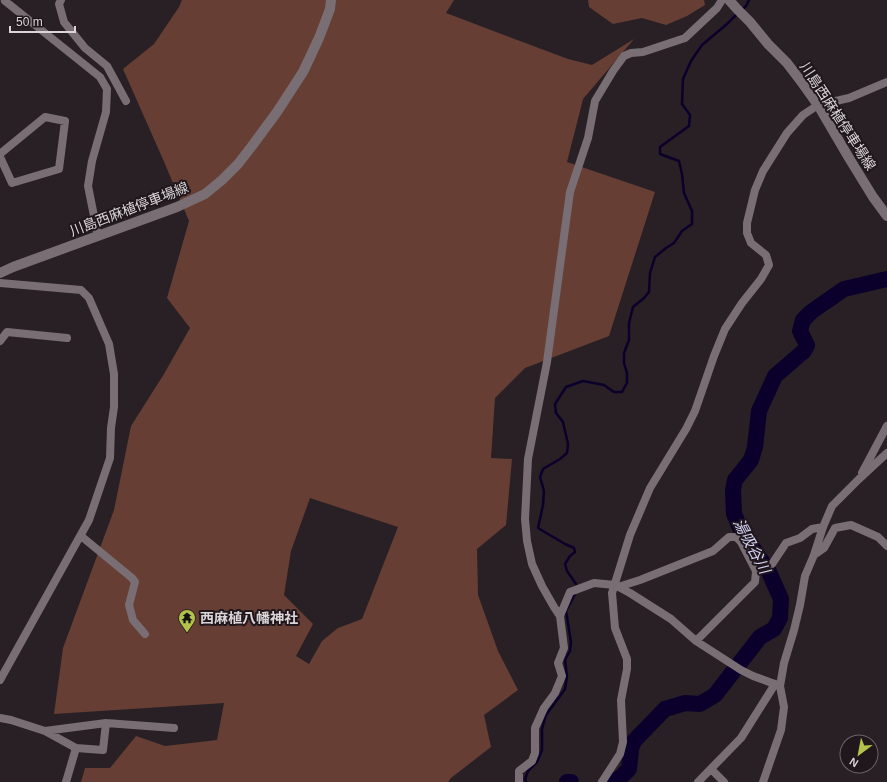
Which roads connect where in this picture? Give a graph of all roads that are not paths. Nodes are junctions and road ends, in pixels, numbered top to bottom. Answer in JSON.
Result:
{"nodes":[{"id":1,"x":6,"y":0,"type":"edge"},
{"id":2,"x":61,"y":0,"type":"edge"},
{"id":3,"x":331,"y":0,"type":"edge"},
{"id":4,"x":722,"y":0,"type":"edge"},
{"id":5,"x":729,"y":0,"type":"edge"},
{"id":6,"x":106,"y":66,"type":"junction"},
{"id":7,"x":100,"y":76,"type":"junction"},
{"id":8,"x":887,"y":82,"type":"edge"},
{"id":9,"x":126,"y":101,"type":"dead end"},
{"id":10,"x":818,"y":105,"type":"junction"},
{"id":11,"x":0,"y":156,"type":"edge"},
{"id":12,"x":887,"y":216,"type":"edge"},
{"id":13,"x":98,"y":236,"type":"junction"},
{"id":14,"x":0,"y":273,"type":"edge"},
{"id":15,"x":0,"y":283,"type":"edge"},
{"id":16,"x":67,"y":338,"type":"dead end"},
{"id":17,"x":0,"y":341,"type":"edge"},
{"id":18,"x":887,"y":426,"type":"edge"},
{"id":19,"x":887,"y":454,"type":"edge"},
{"id":20,"x":859,"y":479,"type":"junction"},
{"id":21,"x":823,"y":527,"type":"junction"},
{"id":22,"x":81,"y":536,"type":"junction"},
{"id":23,"x":887,"y":546,"type":"edge"},
{"id":24,"x":814,"y":555,"type":"junction"},
{"id":25,"x":758,"y":570,"type":"junction"},
{"id":26,"x":617,"y":586,"type":"junction"},
{"id":27,"x":560,"y":616,"type":"junction"},
{"id":28,"x":145,"y":634,"type":"dead end"},
{"id":29,"x":696,"y":641,"type":"junction"},
{"id":30,"x":0,"y":680,"type":"edge"},
{"id":31,"x":778,"y":685,"type":"junction"},
{"id":32,"x":0,"y":718,"type":"edge"},
{"id":33,"x":106,"y":723,"type":"junction"},
{"id":34,"x":174,"y":728,"type":"dead end"},
{"id":35,"x":46,"y":731,"type":"junction"},
{"id":36,"x":76,"y":748,"type":"junction"},
{"id":37,"x":711,"y":768,"type":"junction"},
{"id":38,"x":66,"y":782,"type":"edge"},
{"id":39,"x":519,"y":782,"type":"edge"},
{"id":40,"x":602,"y":782,"type":"edge"},
{"id":41,"x":698,"y":782,"type":"edge"},
{"id":42,"x":724,"y":782,"type":"edge"},
{"id":43,"x":763,"y":782,"type":"edge"}],
"edges":[{"from":1,"to":7,"type":"street"},
{"from":2,"to":6,"type":"street"},
{"from":3,"to":13,"type":"main road","name":"川島西麻植停車場線"},
{"from":4,"to":27,"type":"street"},
{"from":5,"to":10,"type":"main road","name":"川島西麻植停車場線"},
{"from":6,"to":7,"type":"street"},
{"from":6,"to":9,"type":"street"},
{"from":7,"to":13,"type":"street"},
{"from":8,"to":10,"type":"street"},
{"from":10,"to":12,"type":"main road","name":"川島西麻植停車場線"},
{"from":10,"to":26,"type":"street"},
{"from":11,"to":11,"type":"street"},
{"from":13,"to":14,"type":"main road","name":"川島西麻植停車場線"},
{"from":15,"to":22,"type":"street"},
{"from":16,"to":17,"type":"street"},
{"from":18,"to":20,"type":"street"},
{"from":19,"to":20,"type":"street"},
{"from":20,"to":21,"type":"street"},
{"from":21,"to":24,"type":"street"},
{"from":21,"to":25,"type":"street"},
{"from":22,"to":28,"type":"street"},
{"from":22,"to":30,"type":"street"},
{"from":23,"to":24,"type":"street"},
{"from":24,"to":31,"type":"street"},
{"from":25,"to":26,"type":"street"},
{"from":25,"to":29,"type":"street"},
{"from":26,"to":27,"type":"street"},
{"from":26,"to":29,"type":"street"},
{"from":26,"to":40,"type":"street"},
{"from":27,"to":39,"type":"street"},
{"from":29,"to":31,"type":"street"},
{"from":31,"to":37,"type":"street"},
{"from":31,"to":43,"type":"street"},
{"from":32,"to":35,"type":"street"},
{"from":33,"to":34,"type":"street"},
{"from":33,"to":35,"type":"street"},
{"from":33,"to":36,"type":"street"},
{"from":35,"to":36,"type":"street"},
{"from":36,"to":38,"type":"street"},
{"from":37,"to":41,"type":"street"},
{"from":37,"to":42,"type":"street"}]}
